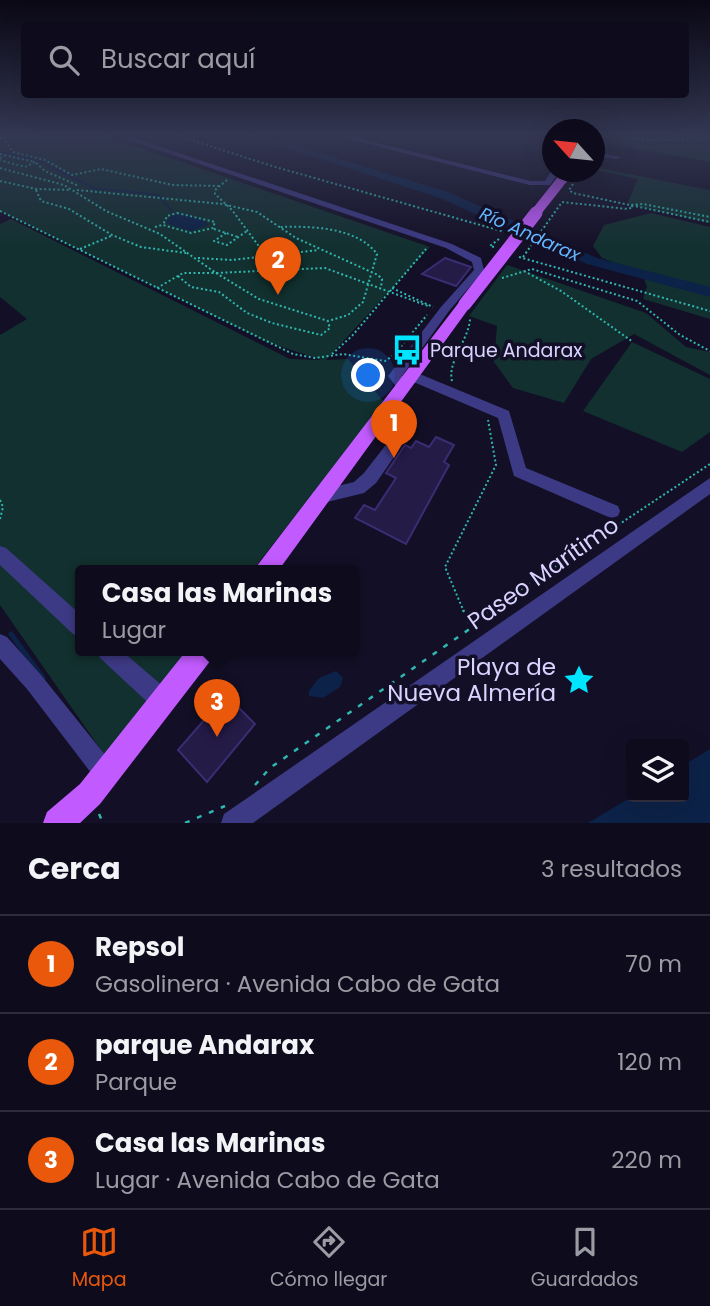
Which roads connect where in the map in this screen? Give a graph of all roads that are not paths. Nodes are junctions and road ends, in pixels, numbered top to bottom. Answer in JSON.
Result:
{"nodes":[{"id":1,"x":227,"y":173,"type":"edge"},
{"id":2,"x":491,"y":173,"type":"edge"},
{"id":3,"x":548,"y":182,"type":"edge"},
{"id":4,"x":560,"y":182,"type":"edge"},
{"id":5,"x":401,"y":388,"type":"junction"},
{"id":6,"x":710,"y":485,"type":"edge"},
{"id":7,"x":319,"y":497,"type":"junction"},
{"id":8,"x":612,"y":511,"type":"dead end"},
{"id":9,"x":0,"y":554,"type":"edge"},
{"id":10,"x":268,"y":565,"type":"edge"},
{"id":11,"x":75,"y":622,"type":"edge"},
{"id":12,"x":0,"y":644,"type":"edge"},
{"id":13,"x":113,"y":656,"type":"edge"},
{"id":14,"x":198,"y":656,"type":"edge"},
{"id":15,"x":164,"y":702,"type":"junction"},
{"id":16,"x":106,"y":774,"type":"junction"},
{"id":17,"x":233,"y":813,"type":"edge"},
{"id":18,"x":58,"y":823,"type":"edge"}],
"edges":[{"from":1,"to":5,"type":"street"},
{"from":2,"to":3,"type":"street"},
{"from":4,"to":5,"type":"main road","bridge":true},
{"from":5,"to":7,"type":"main road"},
{"from":5,"to":7,"type":"street"},
{"from":5,"to":8,"type":"street"},
{"from":6,"to":17,"type":"street","name":"Paseo Marítimo"},
{"from":7,"to":10,"type":"main road"},
{"from":9,"to":11,"type":"street"},
{"from":12,"to":16,"type":"street"},
{"from":13,"to":15,"type":"street"},
{"from":14,"to":15,"type":"main road"},
{"from":15,"to":16,"type":"main road"},
{"from":16,"to":18,"type":"main road"}]}
